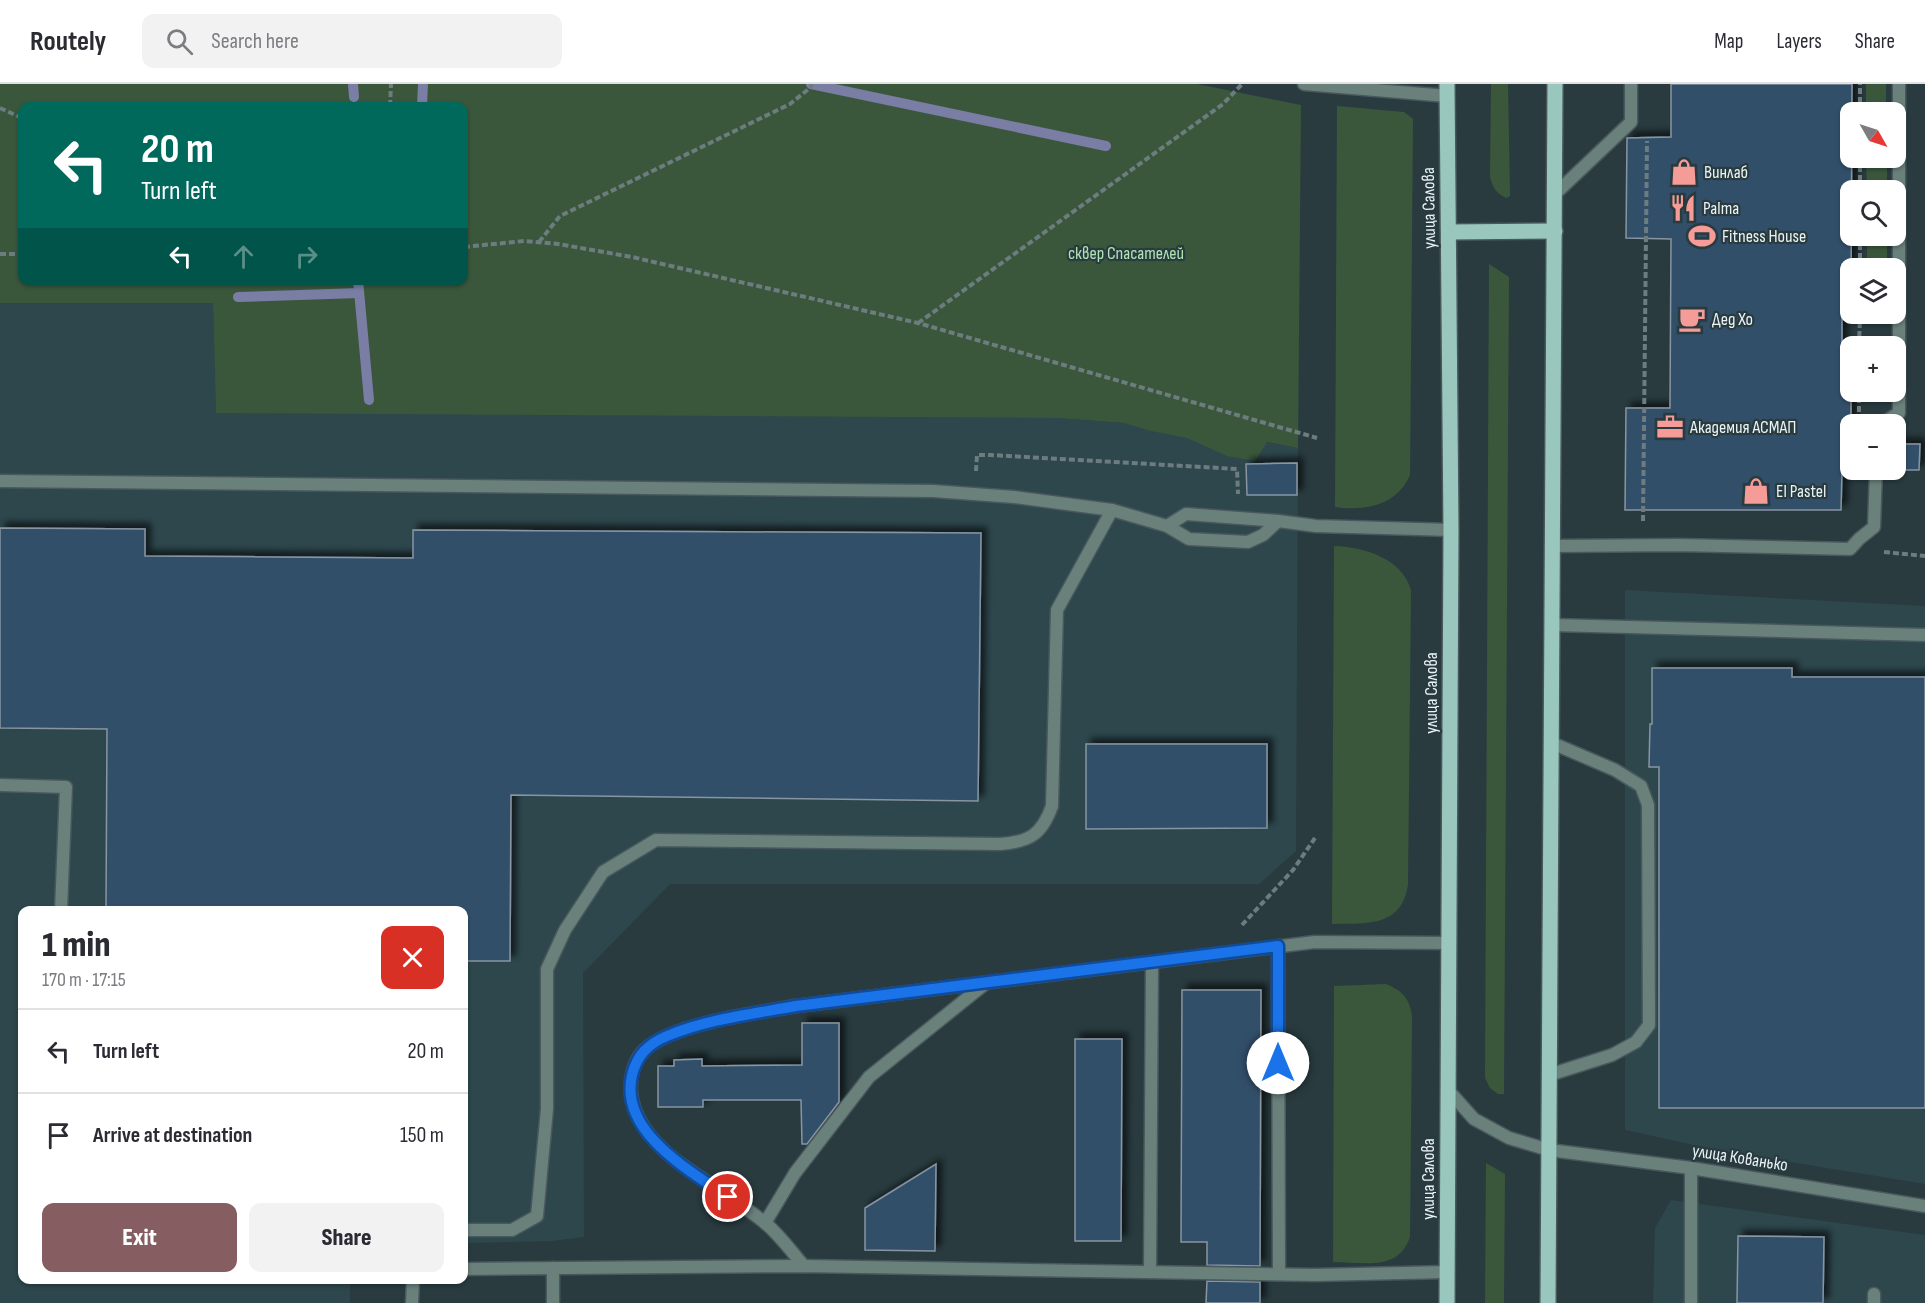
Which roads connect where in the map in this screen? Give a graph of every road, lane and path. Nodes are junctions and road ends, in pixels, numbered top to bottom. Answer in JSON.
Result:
{"nodes":[{"id":1,"x":391,"y":84,"type":"edge"},
{"id":2,"x":812,"y":84,"type":"edge"},
{"id":3,"x":1242,"y":84,"type":"edge"},
{"id":4,"x":1304,"y":84,"type":"edge"},
{"id":5,"x":1555,"y":84,"type":"edge"},
{"id":6,"x":1631,"y":84,"type":"edge"},
{"id":7,"x":1860,"y":84,"type":"edge"},
{"id":8,"x":1899,"y":84,"type":"edge"},
{"id":9,"x":1447,"y":90,"type":"edge"},
{"id":10,"x":390,"y":102,"type":"edge"},
{"id":11,"x":1860,"y":102,"type":"edge"},
{"id":12,"x":0,"y":108,"type":"edge"},
{"id":13,"x":18,"y":116,"type":"edge"},
{"id":14,"x":1647,"y":131,"type":"dead end"},
{"id":15,"x":1555,"y":194,"type":"junction"},
{"id":16,"x":1555,"y":231,"type":"junction"},
{"id":17,"x":1449,"y":232,"type":"junction"},
{"id":18,"x":539,"y":242,"type":"junction"},
{"id":19,"x":468,"y":246,"type":"edge"},
{"id":20,"x":0,"y":254,"type":"edge"},
{"id":21,"x":18,"y":254,"type":"edge"},
{"id":22,"x":918,"y":323,"type":"junction"},
{"id":23,"x":1897,"y":414,"type":"edge"},
{"id":24,"x":1317,"y":438,"type":"dead end"},
{"id":25,"x":1876,"y":480,"type":"edge"},
{"id":26,"x":0,"y":481,"type":"edge"},
{"id":27,"x":974,"y":494,"type":"junction"},
{"id":28,"x":1238,"y":501,"type":"dead end"},
{"id":29,"x":1112,"y":510,"type":"junction"},
{"id":30,"x":1278,"y":521,"type":"junction"},
{"id":31,"x":1167,"y":526,"type":"junction"},
{"id":32,"x":1451,"y":531,"type":"junction"},
{"id":33,"x":1643,"y":545,"type":"junction"},
{"id":34,"x":1553,"y":546,"type":"junction"},
{"id":35,"x":1851,"y":549,"type":"junction"},
{"id":36,"x":1925,"y":556,"type":"edge"},
{"id":37,"x":1553,"y":625,"type":"junction"},
{"id":38,"x":1925,"y":634,"type":"edge"},
{"id":39,"x":1552,"y":743,"type":"junction"},
{"id":40,"x":0,"y":785,"type":"edge"},
{"id":41,"x":1315,"y":838,"type":"dead end"},
{"id":42,"x":61,"y":906,"type":"edge"},
{"id":43,"x":1449,"y":943,"type":"junction"},
{"id":44,"x":1278,"y":946,"type":"junction"},
{"id":45,"x":1215,"y":954,"type":"junction"},
{"id":46,"x":1152,"y":962,"type":"junction"},
{"id":47,"x":987,"y":982,"type":"junction"},
{"id":48,"x":1549,"y":1075,"type":"junction"},
{"id":49,"x":1448,"y":1090,"type":"junction"},
{"id":50,"x":1549,"y":1150,"type":"junction"},
{"id":51,"x":1691,"y":1168,"type":"junction"},
{"id":52,"x":1925,"y":1206,"type":"edge"},
{"id":53,"x":765,"y":1223,"type":"junction"},
{"id":54,"x":468,"y":1230,"type":"edge"},
{"id":55,"x":804,"y":1266,"type":"junction"},
{"id":56,"x":553,"y":1268,"type":"junction"},
{"id":57,"x":468,"y":1269,"type":"edge"},
{"id":58,"x":1150,"y":1272,"type":"junction"},
{"id":59,"x":1447,"y":1272,"type":"junction"},
{"id":60,"x":1279,"y":1274,"type":"junction"},
{"id":61,"x":413,"y":1284,"type":"edge"},
{"id":62,"x":412,"y":1303,"type":"edge"},
{"id":63,"x":553,"y":1303,"type":"edge"},
{"id":64,"x":1447,"y":1303,"type":"edge"},
{"id":65,"x":1548,"y":1303,"type":"edge"},
{"id":66,"x":1691,"y":1303,"type":"edge"}],
"edges":[{"from":1,"to":10,"type":"path"},
{"from":2,"to":18,"type":"path"},
{"from":3,"to":22,"type":"path"},
{"from":4,"to":9,"type":"street"},
{"from":5,"to":15,"type":"main road"},
{"from":6,"to":15,"type":"street"},
{"from":7,"to":11,"type":"path"},
{"from":8,"to":23,"type":"street"},
{"from":9,"to":17,"type":"main road","name":"улица Салова"},
{"from":12,"to":13,"type":"path"},
{"from":14,"to":33,"type":"path"},
{"from":15,"to":16,"type":"main road"},
{"from":16,"to":17,"type":"main road"},
{"from":16,"to":34,"type":"main road"},
{"from":17,"to":32,"type":"main road","name":"улица Салова"},
{"from":18,"to":19,"type":"path"},
{"from":18,"to":22,"type":"path"},
{"from":20,"to":21,"type":"path"},
{"from":22,"to":24,"type":"path"},
{"from":25,"to":35,"type":"street"},
{"from":26,"to":27,"type":"street"},
{"from":27,"to":28,"type":"path"},
{"from":27,"to":29,"type":"street"},
{"from":29,"to":31,"type":"street"},
{"from":29,"to":54,"type":"street"},
{"from":30,"to":31,"type":"street"},
{"from":30,"to":31,"type":"street"},
{"from":30,"to":32,"type":"street"},
{"from":32,"to":43,"type":"main road","name":"улица Салова"},
{"from":33,"to":34,"type":"street"},
{"from":33,"to":35,"type":"street"},
{"from":34,"to":37,"type":"main road"},
{"from":35,"to":36,"type":"path"},
{"from":37,"to":38,"type":"street"},
{"from":37,"to":39,"type":"main road"},
{"from":39,"to":48,"type":"main road"},
{"from":39,"to":48,"type":"street"},
{"from":40,"to":42,"type":"street"},
{"from":41,"to":45,"type":"path"},
{"from":43,"to":44,"type":"street"},
{"from":43,"to":49,"type":"main road","name":"улица Салова"},
{"from":44,"to":45,"type":"street"},
{"from":44,"to":60,"type":"street"},
{"from":45,"to":46,"type":"street"},
{"from":46,"to":47,"type":"street"},
{"from":46,"to":58,"type":"street"},
{"from":47,"to":53,"type":"street"},
{"from":47,"to":53,"type":"street"},
{"from":48,"to":50,"type":"main road"},
{"from":49,"to":50,"type":"street","name":"улица Кованько"},
{"from":49,"to":59,"type":"main road","name":"улица Салова"},
{"from":50,"to":51,"type":"street","name":"улица Кованько"},
{"from":50,"to":65,"type":"main road"},
{"from":51,"to":52,"type":"street","name":"улица Кованько"},
{"from":51,"to":66,"type":"street"},
{"from":53,"to":55,"type":"street"},
{"from":55,"to":56,"type":"street"},
{"from":55,"to":58,"type":"street"},
{"from":56,"to":57,"type":"street"},
{"from":56,"to":63,"type":"street"},
{"from":58,"to":60,"type":"street"},
{"from":59,"to":60,"type":"street"},
{"from":59,"to":64,"type":"main road","name":"улица Салова"},
{"from":61,"to":62,"type":"street"}]}
